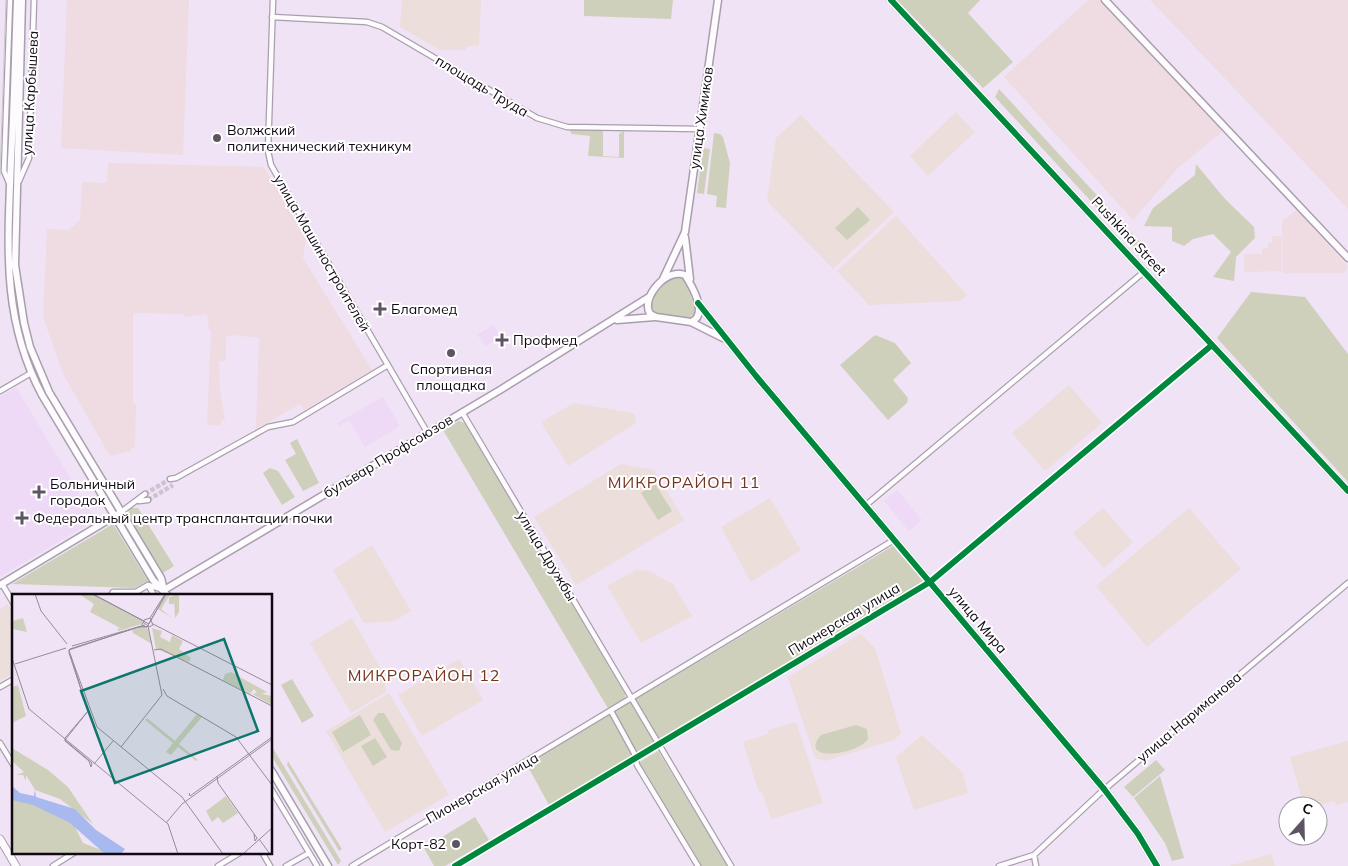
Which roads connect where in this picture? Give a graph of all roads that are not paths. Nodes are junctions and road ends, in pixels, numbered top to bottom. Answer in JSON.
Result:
{"nodes":[{"id":1,"x":10,"y":0,"type":"edge"},
{"id":2,"x":17,"y":0,"type":"edge"},
{"id":3,"x":22,"y":0,"type":"edge"},
{"id":4,"x":34,"y":0,"type":"edge"},
{"id":5,"x":273,"y":0,"type":"edge"},
{"id":6,"x":718,"y":0,"type":"edge"},
{"id":7,"x":891,"y":0,"type":"edge"},
{"id":8,"x":1105,"y":0,"type":"edge"},
{"id":9,"x":272,"y":18,"type":"junction"},
{"id":10,"x":700,"y":129,"type":"junction"},
{"id":11,"x":8,"y":170,"type":"edge"},
{"id":12,"x":17,"y":185,"type":"junction"},
{"id":13,"x":685,"y":235,"type":"junction"},
{"id":14,"x":1348,"y":258,"type":"edge"},
{"id":15,"x":1145,"y":271,"type":"junction"},
{"id":16,"x":664,"y":279,"type":"junction"},
{"id":17,"x":690,"y":283,"type":"junction"},
{"id":18,"x":649,"y":297,"type":"junction"},
{"id":19,"x":698,"y":303,"type":"junction"},
{"id":20,"x":656,"y":317,"type":"junction"},
{"id":21,"x":612,"y":321,"type":"junction"},
{"id":22,"x":690,"y":322,"type":"junction"},
{"id":23,"x":727,"y":340,"type":"junction"},
{"id":24,"x":1212,"y":345,"type":"junction"},
{"id":25,"x":388,"y":365,"type":"junction"},
{"id":26,"x":31,"y":373,"type":"junction"},
{"id":27,"x":0,"y":391,"type":"edge"},
{"id":28,"x":462,"y":412,"type":"junction"},
{"id":29,"x":427,"y":432,"type":"junction"},
{"id":30,"x":176,"y":478,"type":"junction"},
{"id":31,"x":170,"y":479,"type":"tunnel mouth"},
{"id":32,"x":173,"y":485,"type":"tunnel mouth"},
{"id":33,"x":1348,"y":491,"type":"edge"},
{"id":34,"x":145,"y":494,"type":"tunnel mouth"},
{"id":35,"x":148,"y":500,"type":"tunnel mouth"},
{"id":36,"x":137,"y":502,"type":"junction"},
{"id":37,"x":866,"y":505,"type":"junction"},
{"id":38,"x":118,"y":514,"type":"junction"},
{"id":39,"x":894,"y":540,"type":"junction"},
{"id":40,"x":161,"y":578,"type":"junction"},
{"id":41,"x":176,"y":582,"type":"junction"},
{"id":42,"x":930,"y":582,"type":"junction"},
{"id":43,"x":1,"y":584,"type":"edge"},
{"id":44,"x":1348,"y":584,"type":"edge"},
{"id":45,"x":148,"y":585,"type":"junction"},
{"id":46,"x":166,"y":592,"type":"edge"},
{"id":47,"x":112,"y":593,"type":"edge"},
{"id":48,"x":153,"y":594,"type":"edge"},
{"id":49,"x":12,"y":601,"type":"edge"},
{"id":50,"x":12,"y":681,"type":"edge"},
{"id":51,"x":0,"y":687,"type":"edge"},
{"id":52,"x":632,"y":699,"type":"junction"},
{"id":53,"x":611,"y":711,"type":"junction"},
{"id":54,"x":0,"y":743,"type":"edge"},
{"id":55,"x":659,"y":745,"type":"junction"},
{"id":56,"x":636,"y":760,"type":"junction"},
{"id":57,"x":12,"y":763,"type":"edge"},
{"id":58,"x":272,"y":772,"type":"edge"},
{"id":59,"x":1104,"y":789,"type":"junction"},
{"id":60,"x":272,"y":791,"type":"edge"},
{"id":61,"x":0,"y":839,"type":"edge"},
{"id":62,"x":309,"y":853,"type":"junction"},
{"id":63,"x":238,"y":854,"type":"edge"},
{"id":64,"x":263,"y":854,"type":"edge"},
{"id":65,"x":66,"y":855,"type":"edge"},
{"id":66,"x":1034,"y":855,"type":"junction"},
{"id":67,"x":16,"y":866,"type":"edge"},
{"id":68,"x":53,"y":866,"type":"edge"},
{"id":69,"x":218,"y":866,"type":"edge"},
{"id":70,"x":270,"y":866,"type":"edge"},
{"id":71,"x":286,"y":866,"type":"edge"},
{"id":72,"x":317,"y":866,"type":"edge"},
{"id":73,"x":328,"y":866,"type":"edge"},
{"id":74,"x":352,"y":866,"type":"edge"},
{"id":75,"x":455,"y":866,"type":"edge"},
{"id":76,"x":698,"y":866,"type":"edge"},
{"id":77,"x":731,"y":866,"type":"edge"},
{"id":78,"x":999,"y":866,"type":"edge"},
{"id":79,"x":1036,"y":866,"type":"edge"},
{"id":80,"x":1157,"y":866,"type":"edge"}],
"edges":[{"from":1,"to":11,"type":"street","name":"улица Карбышева"},
{"from":2,"to":11,"type":"street","name":"улица Карбышева"},
{"from":3,"to":11,"type":"street","name":"улица Карбышева"},
{"from":4,"to":12,"type":"street","name":"улица Карбышева"},
{"from":5,"to":9,"type":"street","name":"улица Машиностроителей"},
{"from":6,"to":10,"type":"street","name":"улица Химиков"},
{"from":7,"to":15,"type":"street","name":"Pushkina Street"},
{"from":8,"to":14,"type":"street"},
{"from":9,"to":10,"type":"street","name":"площадь Труда"},
{"from":9,"to":25,"type":"street","name":"улица Машиностроителей"},
{"from":10,"to":13,"type":"street","name":"улица Химиков"},
{"from":11,"to":12,"type":"street","name":"улица Карбышева"},
{"from":11,"to":26,"type":"street","name":"улица Карбышева"},
{"from":12,"to":38,"type":"street","name":"улица Карбышева"},
{"from":13,"to":16,"type":"street","name":"улица Химиков"},
{"from":13,"to":17,"type":"street","name":"улица Химиков"},
{"from":15,"to":24,"type":"street","name":"Pushkina Street"},
{"from":15,"to":37,"type":"street"},
{"from":16,"to":17,"type":"street"},
{"from":16,"to":18,"type":"street"},
{"from":17,"to":19,"type":"street"},
{"from":18,"to":20,"type":"street"},
{"from":18,"to":21,"type":"street","name":"бульвар Профсоюзов"},
{"from":19,"to":22,"type":"street"},
{"from":19,"to":23,"type":"street","name":"улица Мира"},
{"from":20,"to":21,"type":"street","name":"бульвар Профсоюзов"},
{"from":20,"to":22,"type":"street"},
{"from":21,"to":28,"type":"street","name":"бульвар Профсоюзов"},
{"from":22,"to":23,"type":"street","name":"улица Мира"},
{"from":23,"to":37,"type":"street","name":"улица Мира"},
{"from":24,"to":33,"type":"street","name":"Pushkina Street"},
{"from":24,"to":42,"type":"street","name":"Пионерская улица"},
{"from":25,"to":29,"type":"street","name":"улица Машиностроителей"},
{"from":25,"to":30,"type":"street"},
{"from":26,"to":27,"type":"street"},
{"from":26,"to":38,"type":"street","name":"улица Карбышева"},
{"from":28,"to":29,"type":"street","name":"бульвар Профсоюзов"},
{"from":28,"to":52,"type":"street","name":"улица Дружбы"},
{"from":29,"to":41,"type":"street","name":"бульвар Профсоюзов"},
{"from":30,"to":31,"type":"street"},
{"from":30,"to":32,"type":"street"},
{"from":34,"to":36,"type":"street"},
{"from":35,"to":36,"type":"street"},
{"from":36,"to":38,"type":"street"},
{"from":37,"to":39,"type":"street","name":"улица Мира"},
{"from":38,"to":40,"type":"street","name":"улица Карбышева"},
{"from":38,"to":43,"type":"street"},
{"from":38,"to":46,"type":"street","name":"улица Карбышева"},
{"from":39,"to":42,"type":"street","name":"улица Мира"},
{"from":39,"to":52,"type":"street","name":"Пионерская улица"},
{"from":40,"to":41,"type":"street"},
{"from":40,"to":46,"type":"street","name":"улица Карбышева"},
{"from":41,"to":46,"type":"street","name":"бульвар Профсоюзов"},
{"from":42,"to":55,"type":"street","name":"Пионерская улица"},
{"from":42,"to":59,"type":"street","name":"улица Мира"},
{"from":43,"to":49,"type":"street"},
{"from":44,"to":59,"type":"street","name":"улица Нариманова"},
{"from":45,"to":46,"type":"street"},
{"from":45,"to":47,"type":"street"},
{"from":45,"to":48,"type":"street"},
{"from":50,"to":51,"type":"street"},
{"from":52,"to":53,"type":"street","name":"Пионерская улица"},
{"from":52,"to":55,"type":"street","name":"улица Дружбы"},
{"from":53,"to":56,"type":"street"},
{"from":53,"to":74,"type":"street","name":"Пионерская улица"},
{"from":54,"to":57,"type":"street"},
{"from":55,"to":56,"type":"street","name":"Пионерская улица"},
{"from":55,"to":77,"type":"street"},
{"from":56,"to":75,"type":"street","name":"Пионерская улица"},
{"from":56,"to":76,"type":"street"},
{"from":58,"to":73,"type":"street"},
{"from":59,"to":66,"type":"street","name":"улица Нариманова"},
{"from":59,"to":80,"type":"street","name":"улица Мира"},
{"from":60,"to":62,"type":"street"},
{"from":61,"to":67,"type":"main road"},
{"from":62,"to":71,"type":"street"},
{"from":62,"to":72,"type":"street"},
{"from":63,"to":69,"type":"street"},
{"from":64,"to":70,"type":"street"},
{"from":65,"to":68,"type":"street"},
{"from":66,"to":78,"type":"street","name":"улица Нариманова"},
{"from":66,"to":79,"type":"street"}]}
